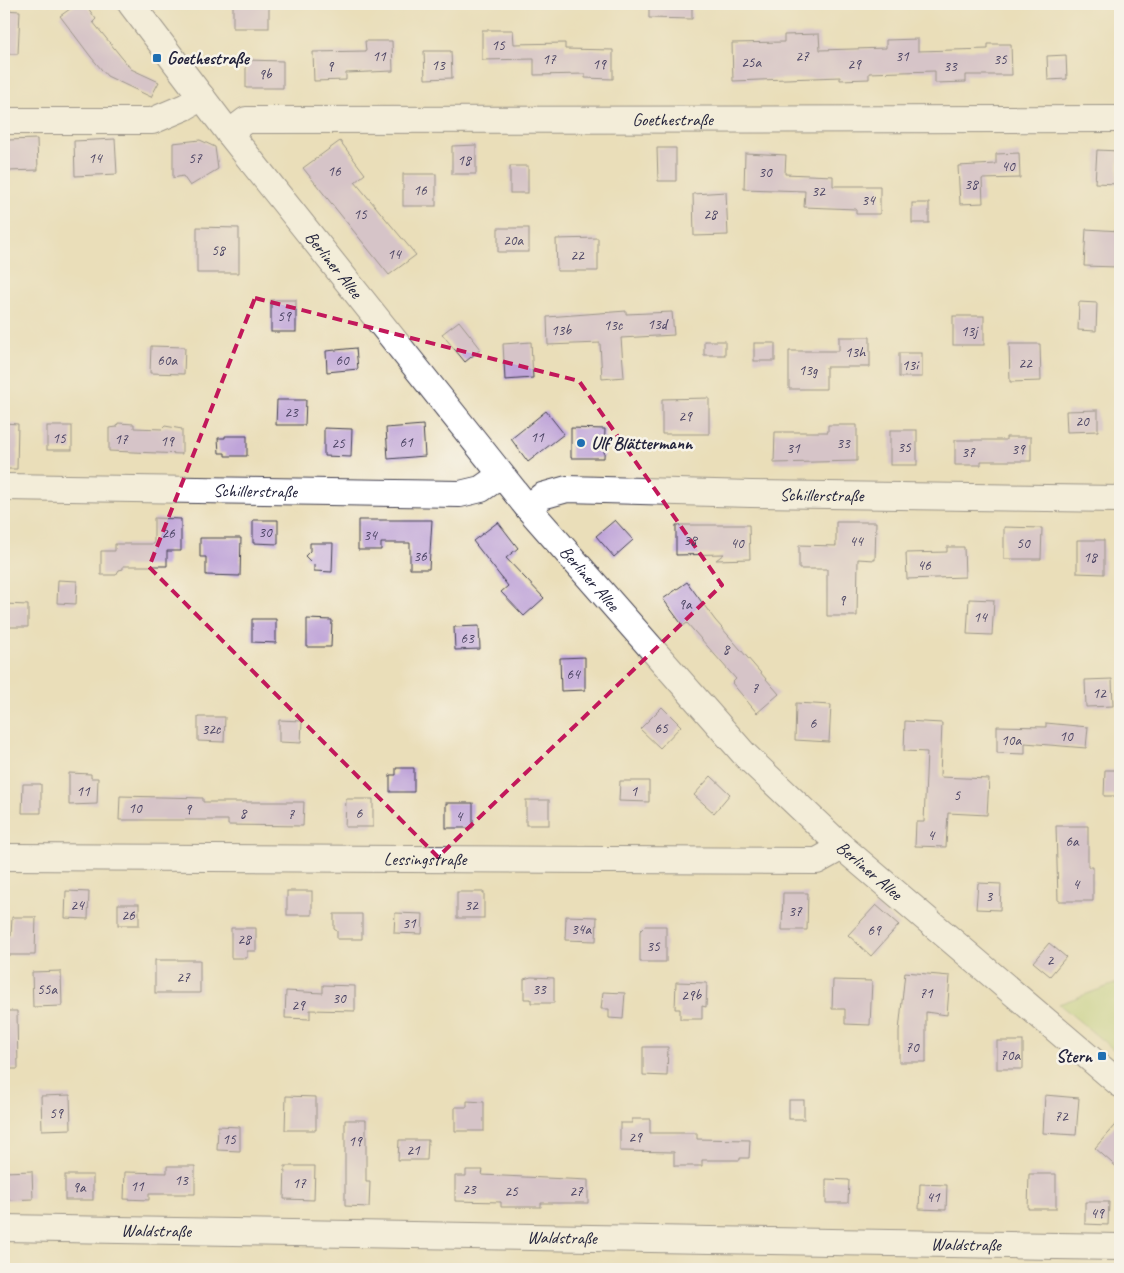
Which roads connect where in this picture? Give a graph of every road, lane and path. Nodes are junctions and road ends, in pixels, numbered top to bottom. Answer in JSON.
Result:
{"nodes":[{"id":1,"x":130,"y":4,"type":"edge"},
{"id":2,"x":202,"y":96,"type":"junction"},
{"id":3,"x":1120,"y":119,"type":"edge"},
{"id":4,"x":4,"y":121,"type":"edge"},
{"id":5,"x":229,"y":133,"type":"junction"},
{"id":6,"x":501,"y":475,"type":"junction"},
{"id":7,"x":4,"y":487,"type":"edge"},
{"id":8,"x":1120,"y":499,"type":"edge"},
{"id":9,"x":528,"y":508,"type":"junction"},
{"id":10,"x":842,"y":846,"type":"junction"},
{"id":11,"x":4,"y":857,"type":"edge"},
{"id":12,"x":1120,"y":1084,"type":"edge"},
{"id":13,"x":4,"y":1228,"type":"edge"},
{"id":14,"x":1120,"y":1247,"type":"edge"}],
"edges":[{"from":1,"to":2,"type":"street","name":"Berliner Allee"},
{"from":2,"to":4,"type":"street"},
{"from":2,"to":5,"type":"street","name":"Berliner Allee"},
{"from":3,"to":5,"type":"street","name":"Goethestraße"},
{"from":5,"to":6,"type":"street","name":"Berliner Allee"},
{"from":6,"to":7,"type":"street","name":"Schillerstraße"},
{"from":6,"to":9,"type":"street","name":"Berliner Allee"},
{"from":8,"to":9,"type":"street","name":"Schillerstraße"},
{"from":9,"to":10,"type":"street","name":"Berliner Allee"},
{"from":10,"to":11,"type":"street","name":"Lessingstraße"},
{"from":10,"to":12,"type":"street","name":"Berliner Allee"},
{"from":13,"to":14,"type":"street","name":"Waldstraße"}]}
